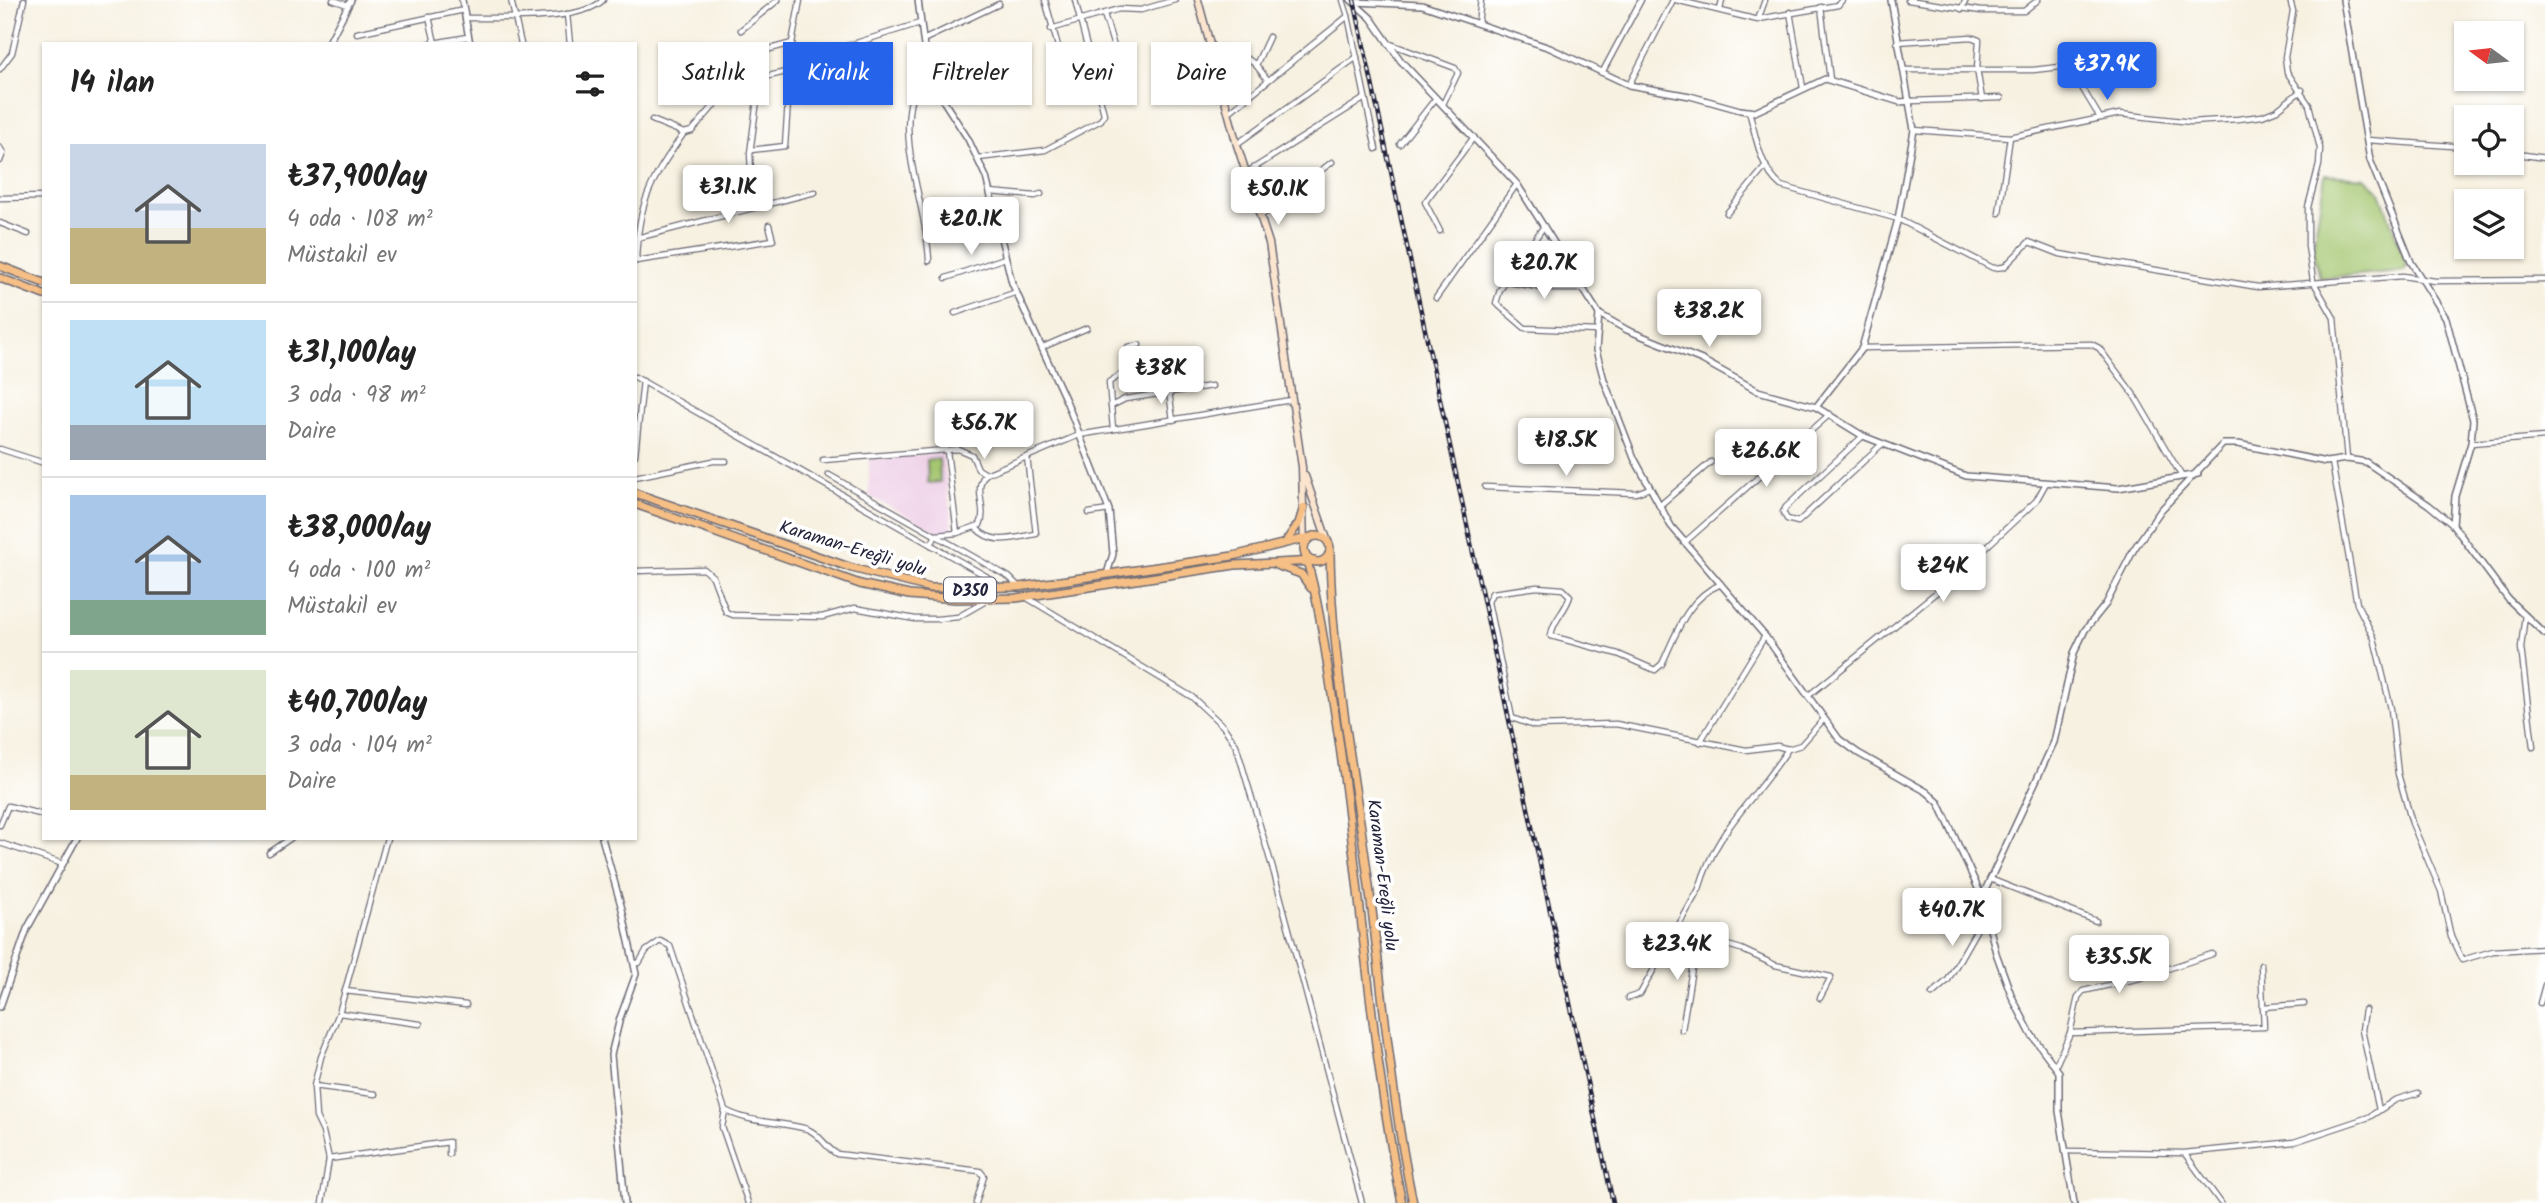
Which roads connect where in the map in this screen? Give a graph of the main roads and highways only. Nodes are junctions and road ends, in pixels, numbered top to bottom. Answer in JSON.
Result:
{"nodes":[{"id":1,"x":1198,"y":0,"type":"edge"},
{"id":2,"x":0,"y":267,"type":"edge"},
{"id":3,"x":0,"y":278,"type":"edge"},
{"id":4,"x":42,"y":282,"type":"edge"},
{"id":5,"x":42,"y":294,"type":"edge"},
{"id":6,"x":1302,"y":467,"type":"junction"},
{"id":7,"x":637,"y":494,"type":"edge"},
{"id":8,"x":637,"y":505,"type":"edge"},
{"id":9,"x":1304,"y":507,"type":"junction"},
{"id":10,"x":1304,"y":536,"type":"junction"},
{"id":11,"x":1315,"y":536,"type":"junction"},
{"id":12,"x":1276,"y":546,"type":"junction"},
{"id":13,"x":1329,"y":546,"type":"junction"},
{"id":14,"x":1307,"y":556,"type":"junction"},
{"id":15,"x":1258,"y":563,"type":"junction"},
{"id":16,"x":1317,"y":600,"type":"junction"},
{"id":17,"x":1402,"y":1203,"type":"edge"},
{"id":18,"x":1413,"y":1203,"type":"edge"}],
"edges":[{"from":1,"to":6,"type":"main road"},
{"from":2,"to":4,"type":"highway"},
{"from":3,"to":5,"type":"highway"},
{"from":6,"to":9,"type":"main road"},
{"from":6,"to":13,"type":"main road"},
{"from":7,"to":12,"type":"highway","name":"Karaman-Ereğli yolu","number":"D350"},
{"from":8,"to":15,"type":"highway","name":"Karaman-Ereğli yolu","number":"D350"},
{"from":9,"to":10,"type":"main road"},
{"from":9,"to":12,"type":"highway"},
{"from":10,"to":11,"type":"highway","name":"Karaman-Ereğli yolu","number":"D350"},
{"from":10,"to":12,"type":"highway","name":"Karaman-Ereğli yolu","number":"D350"},
{"from":10,"to":14,"type":"main road"},
{"from":11,"to":13,"type":"highway"},
{"from":11,"to":14,"type":"highway"},
{"from":13,"to":14,"type":"highway"},
{"from":13,"to":18,"type":"highway","name":"Karaman-Ereğli yolu"},
{"from":14,"to":15,"type":"highway"},
{"from":14,"to":16,"type":"highway","name":"Karaman-Ereğli yolu"},
{"from":15,"to":16,"type":"highway","number":"D350"},
{"from":16,"to":17,"type":"highway","name":"Karaman-Ereğli yolu","number":"D350"}]}
